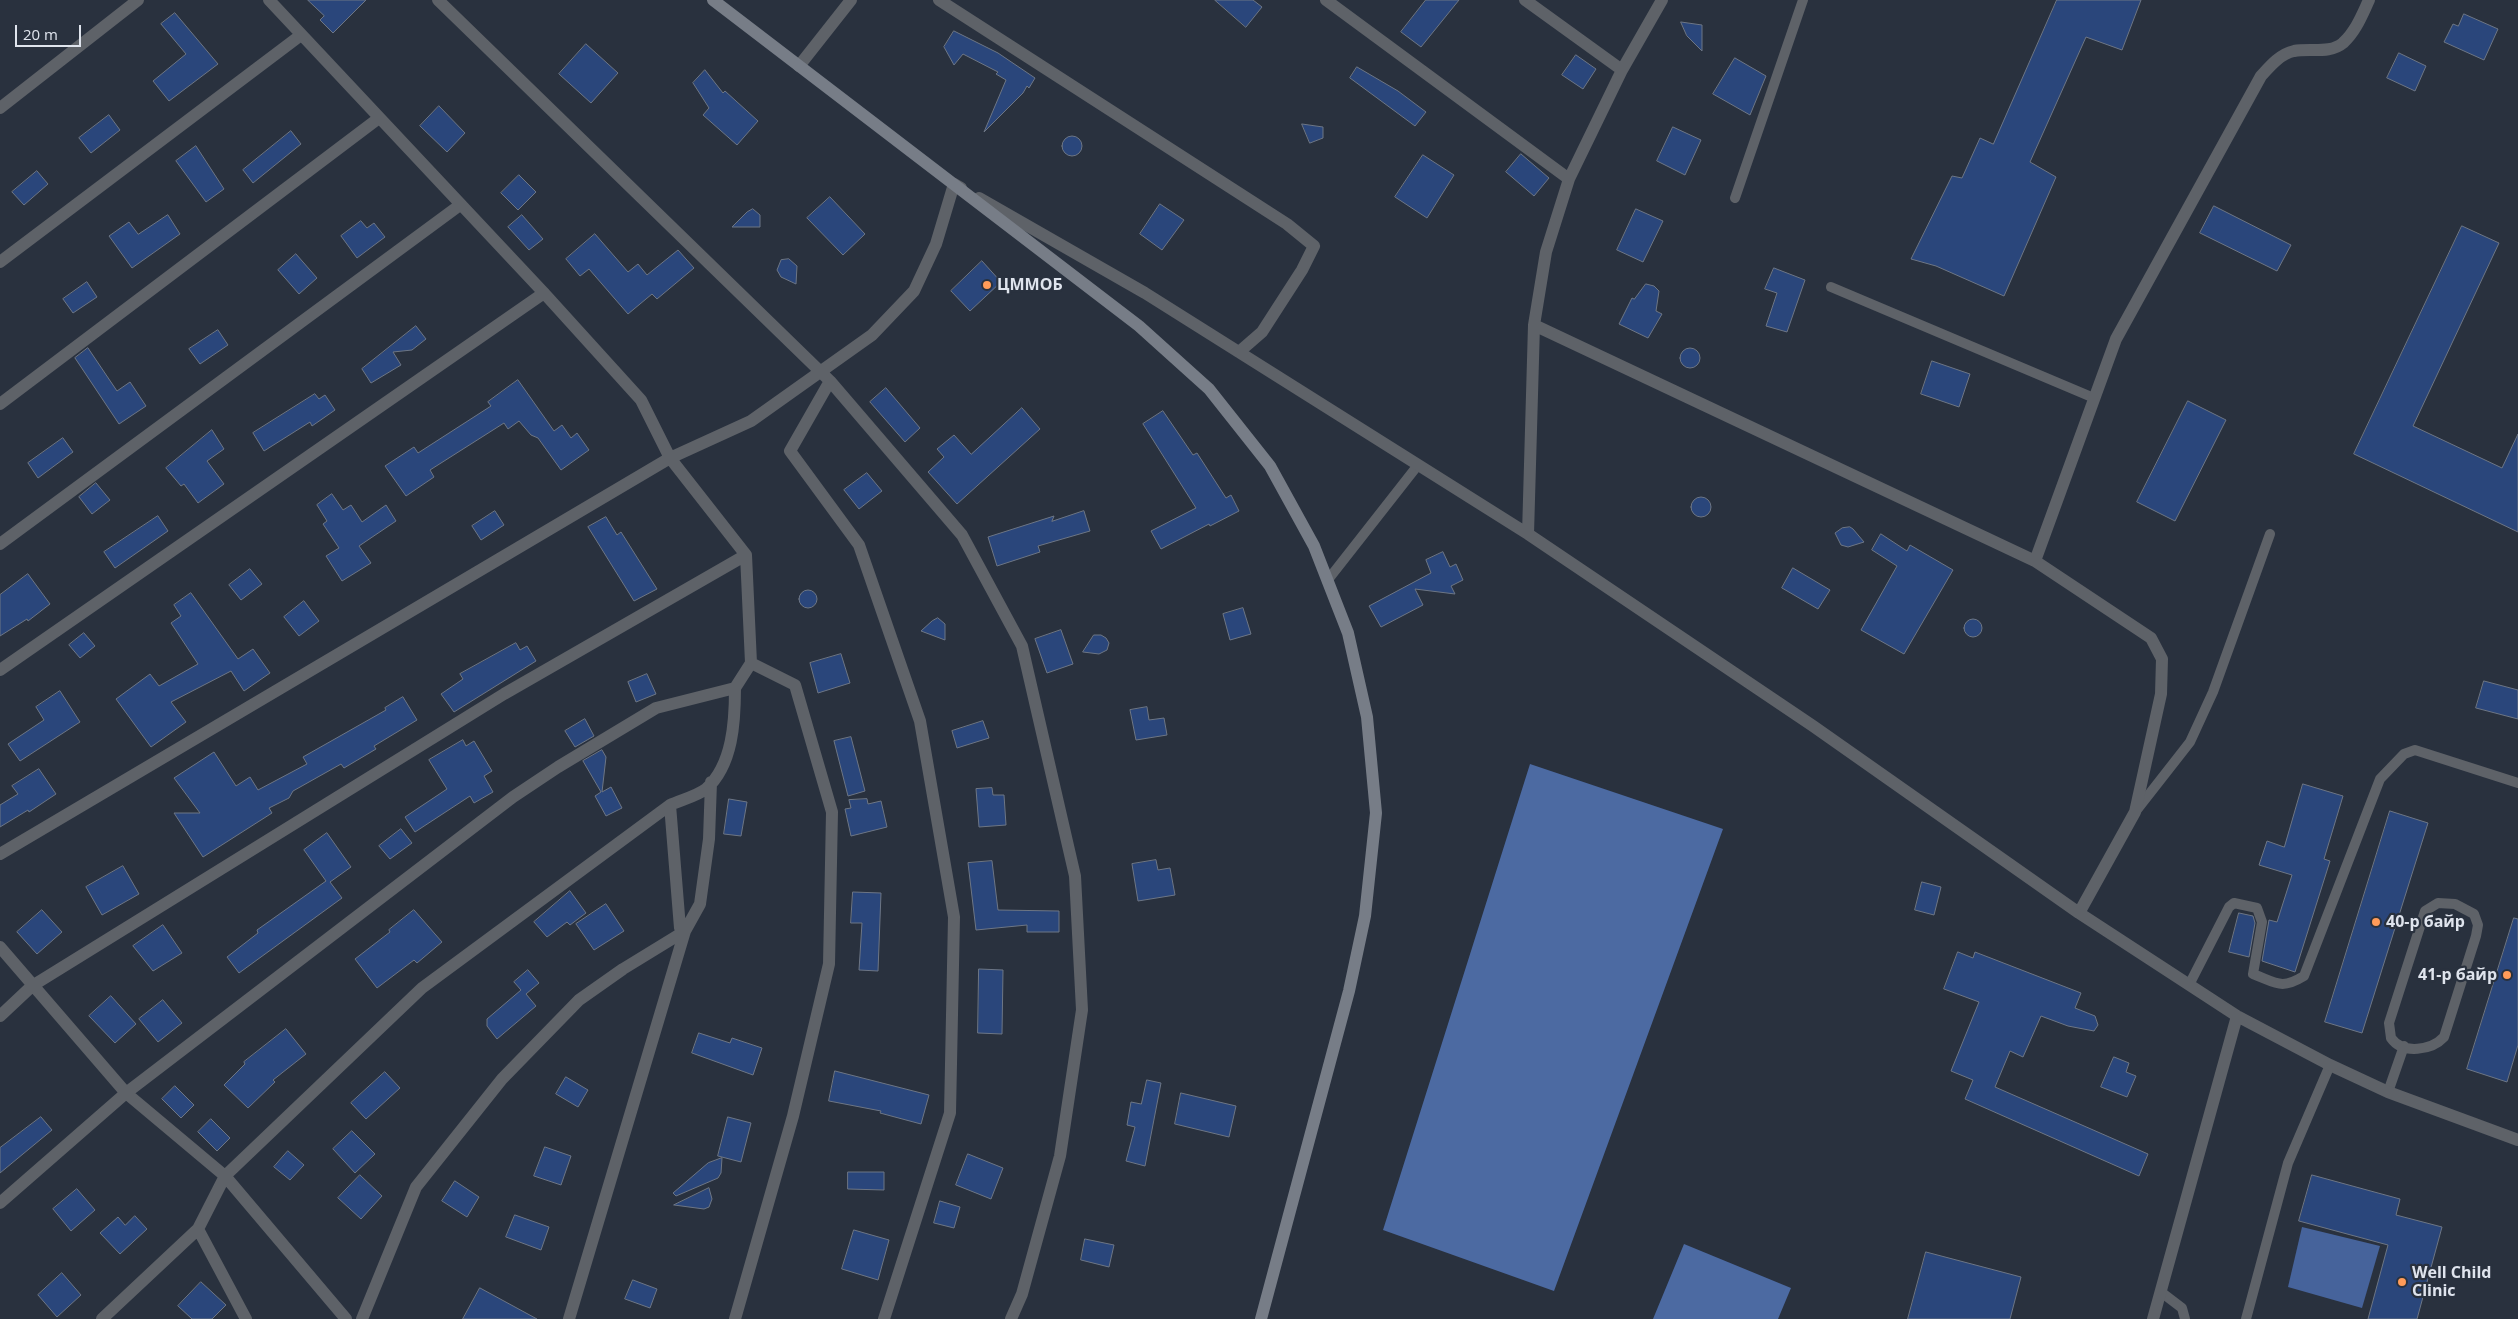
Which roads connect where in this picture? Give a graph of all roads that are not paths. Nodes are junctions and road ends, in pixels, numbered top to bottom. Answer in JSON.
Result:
{"nodes":[{"id":1,"x":138,"y":0,"type":"edge"},
{"id":2,"x":269,"y":0,"type":"edge"},
{"id":3,"x":438,"y":0,"type":"edge"},
{"id":4,"x":713,"y":0,"type":"edge"},
{"id":5,"x":851,"y":0,"type":"edge"},
{"id":6,"x":939,"y":0,"type":"edge"},
{"id":7,"x":1326,"y":0,"type":"edge"},
{"id":8,"x":1525,"y":0,"type":"edge"},
{"id":9,"x":1662,"y":0,"type":"edge"},
{"id":10,"x":1803,"y":0,"type":"edge"},
{"id":11,"x":2369,"y":0,"type":"edge"},
{"id":12,"x":301,"y":35,"type":"junction"},
{"id":13,"x":800,"y":66,"type":"junction"},
{"id":14,"x":1622,"y":70,"type":"junction"},
{"id":15,"x":0,"y":108,"type":"edge"},
{"id":16,"x":379,"y":118,"type":"junction"},
{"id":17,"x":1569,"y":179,"type":"junction"},
{"id":18,"x":954,"y":184,"type":"junction"},
{"id":19,"x":1735,"y":198,"type":"dead end"},
{"id":20,"x":460,"y":205,"type":"junction"},
{"id":21,"x":0,"y":262,"type":"edge"},
{"id":22,"x":1831,"y":287,"type":"dead end"},
{"id":23,"x":544,"y":293,"type":"junction"},
{"id":24,"x":1534,"y":325,"type":"junction"},
{"id":25,"x":1239,"y":352,"type":"junction"},
{"id":26,"x":820,"y":371,"type":"junction"},
{"id":27,"x":830,"y":381,"type":"junction"},
{"id":28,"x":2094,"y":398,"type":"junction"},
{"id":29,"x":0,"y":404,"type":"edge"},
{"id":30,"x":670,"y":458,"type":"junction"},
{"id":31,"x":1418,"y":465,"type":"junction"},
{"id":32,"x":1528,"y":534,"type":"junction"},
{"id":33,"x":2270,"y":534,"type":"dead end"},
{"id":34,"x":0,"y":544,"type":"edge"},
{"id":35,"x":746,"y":555,"type":"junction"},
{"id":36,"x":2035,"y":561,"type":"junction"},
{"id":37,"x":1327,"y":581,"type":"junction"},
{"id":38,"x":751,"y":663,"type":"junction"},
{"id":39,"x":0,"y":670,"type":"edge"},
{"id":40,"x":735,"y":688,"type":"junction"},
{"id":41,"x":711,"y":782,"type":"junction"},
{"id":42,"x":2518,"y":783,"type":"edge"},
{"id":43,"x":670,"y":805,"type":"junction"},
{"id":44,"x":2135,"y":812,"type":"junction"},
{"id":45,"x":0,"y":854,"type":"edge"},
{"id":46,"x":2079,"y":913,"type":"junction"},
{"id":47,"x":685,"y":931,"type":"junction"},
{"id":48,"x":0,"y":947,"type":"edge"},
{"id":49,"x":2189,"y":985,"type":"junction"},
{"id":50,"x":32,"y":986,"type":"junction"},
{"id":51,"x":0,"y":1016,"type":"edge"},
{"id":52,"x":2237,"y":1016,"type":"junction"},
{"id":53,"x":2404,"y":1046,"type":"junction"},
{"id":54,"x":2330,"y":1065,"type":"junction"},
{"id":55,"x":2388,"y":1092,"type":"junction"},
{"id":56,"x":126,"y":1093,"type":"junction"},
{"id":57,"x":2518,"y":1140,"type":"edge"},
{"id":58,"x":225,"y":1176,"type":"junction"},
{"id":59,"x":0,"y":1203,"type":"edge"},
{"id":60,"x":198,"y":1229,"type":"junction"},
{"id":61,"x":2161,"y":1292,"type":"junction"},
{"id":62,"x":102,"y":1319,"type":"edge"},
{"id":63,"x":246,"y":1319,"type":"edge"},
{"id":64,"x":346,"y":1319,"type":"edge"},
{"id":65,"x":362,"y":1319,"type":"edge"},
{"id":66,"x":569,"y":1319,"type":"edge"},
{"id":67,"x":735,"y":1319,"type":"edge"},
{"id":68,"x":884,"y":1319,"type":"edge"},
{"id":69,"x":1011,"y":1319,"type":"edge"},
{"id":70,"x":1261,"y":1319,"type":"edge"},
{"id":71,"x":2153,"y":1319,"type":"edge"},
{"id":72,"x":2185,"y":1319,"type":"edge"},
{"id":73,"x":2246,"y":1319,"type":"edge"}],
"edges":[{"from":1,"to":15,"type":"street"},
{"from":2,"to":12,"type":"street"},
{"from":3,"to":26,"type":"street"},
{"from":4,"to":13,"type":"street"},
{"from":5,"to":13,"type":"street"},
{"from":6,"to":25,"type":"street"},
{"from":7,"to":17,"type":"street"},
{"from":8,"to":14,"type":"street"},
{"from":9,"to":14,"type":"street"},
{"from":10,"to":19,"type":"lane"},
{"from":11,"to":28,"type":"street"},
{"from":12,"to":16,"type":"street"},
{"from":12,"to":21,"type":"street"},
{"from":13,"to":18,"type":"street"},
{"from":14,"to":17,"type":"street"},
{"from":16,"to":20,"type":"street"},
{"from":16,"to":29,"type":"street"},
{"from":17,"to":24,"type":"street"},
{"from":18,"to":25,"type":"street"},
{"from":18,"to":26,"type":"street"},
{"from":18,"to":37,"type":"street"},
{"from":20,"to":23,"type":"street"},
{"from":20,"to":34,"type":"street"},
{"from":22,"to":28,"type":"lane"},
{"from":23,"to":30,"type":"street"},
{"from":23,"to":39,"type":"street"},
{"from":24,"to":32,"type":"street"},
{"from":24,"to":36,"type":"street"},
{"from":25,"to":31,"type":"street"},
{"from":26,"to":27,"type":"street"},
{"from":26,"to":30,"type":"street"},
{"from":27,"to":68,"type":"street"},
{"from":27,"to":69,"type":"street"},
{"from":28,"to":36,"type":"street"},
{"from":30,"to":35,"type":"street"},
{"from":30,"to":45,"type":"street"},
{"from":31,"to":32,"type":"street"},
{"from":31,"to":37,"type":"lane"},
{"from":32,"to":46,"type":"street"},
{"from":33,"to":44,"type":"lane"},
{"from":35,"to":38,"type":"street"},
{"from":35,"to":50,"type":"street"},
{"from":36,"to":44,"type":"street"},
{"from":37,"to":70,"type":"street"},
{"from":38,"to":40,"type":"street"},
{"from":38,"to":67,"type":"street"},
{"from":40,"to":41,"type":"street"},
{"from":40,"to":56,"type":"street"},
{"from":41,"to":43,"type":"street"},
{"from":41,"to":47,"type":"street"},
{"from":42,"to":49,"type":"lane"},
{"from":43,"to":47,"type":"street"},
{"from":43,"to":58,"type":"street"},
{"from":44,"to":46,"type":"street"},
{"from":46,"to":49,"type":"street"},
{"from":47,"to":65,"type":"street"},
{"from":47,"to":66,"type":"street"},
{"from":48,"to":50,"type":"street"},
{"from":49,"to":52,"type":"street"},
{"from":50,"to":51,"type":"street"},
{"from":50,"to":56,"type":"street"},
{"from":52,"to":54,"type":"street"},
{"from":52,"to":61,"type":"street"},
{"from":53,"to":53,"type":"lane"},
{"from":53,"to":55,"type":"lane"},
{"from":54,"to":55,"type":"street"},
{"from":54,"to":73,"type":"lane"},
{"from":55,"to":57,"type":"street"},
{"from":56,"to":58,"type":"street"},
{"from":56,"to":59,"type":"street"},
{"from":58,"to":60,"type":"street"},
{"from":58,"to":64,"type":"street"},
{"from":60,"to":62,"type":"street"},
{"from":60,"to":63,"type":"street"},
{"from":61,"to":71,"type":"street"},
{"from":61,"to":72,"type":"lane"}]}
